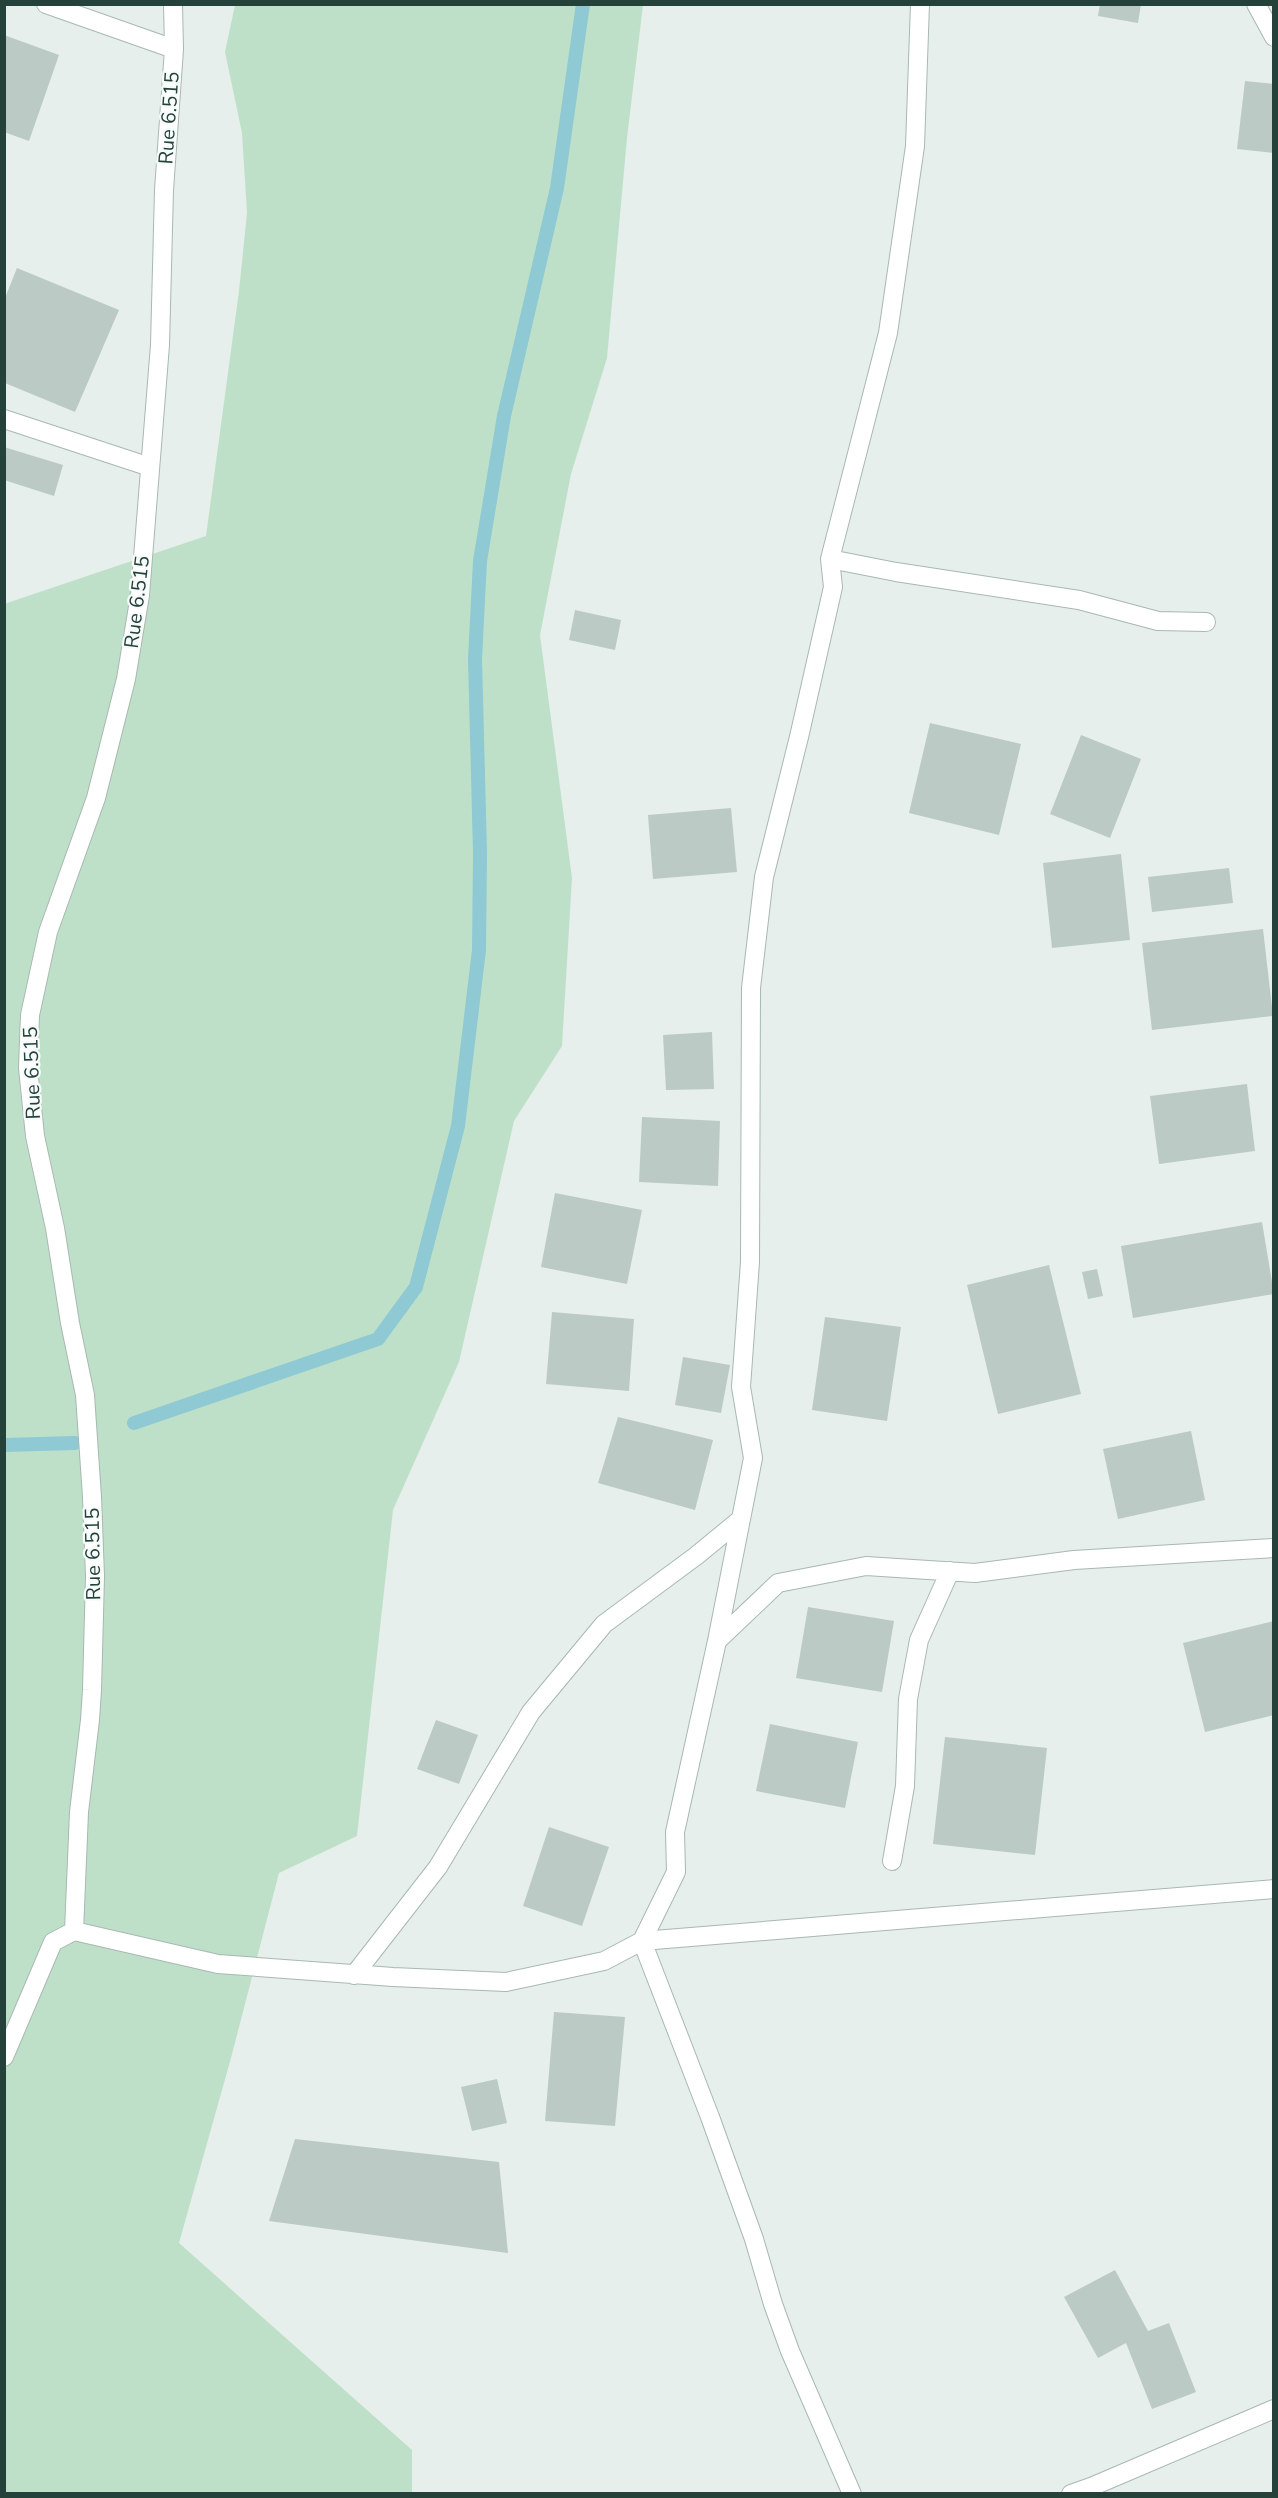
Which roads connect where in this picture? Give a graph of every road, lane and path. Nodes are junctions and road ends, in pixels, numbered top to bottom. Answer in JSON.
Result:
{"nodes":[{"id":1,"x":46,"y":4,"type":"edge"},
{"id":2,"x":173,"y":4,"type":"edge"},
{"id":3,"x":920,"y":4,"type":"edge"},
{"id":4,"x":1256,"y":4,"type":"edge"},
{"id":5,"x":1274,"y":37,"type":"edge"},
{"id":6,"x":174,"y":49,"type":"junction"},
{"id":7,"x":4,"y":419,"type":"edge"},
{"id":8,"x":150,"y":467,"type":"junction"},
{"id":9,"x":830,"y":559,"type":"junction"},
{"id":10,"x":1206,"y":622,"type":"dead end"},
{"id":11,"x":741,"y":1519,"type":"junction"},
{"id":12,"x":1274,"y":1548,"type":"edge"},
{"id":13,"x":950,"y":1572,"type":"junction"},
{"id":14,"x":717,"y":1641,"type":"junction"},
{"id":15,"x":892,"y":1861,"type":"dead end"},
{"id":16,"x":1274,"y":1889,"type":"edge"},
{"id":17,"x":74,"y":1931,"type":"junction"},
{"id":18,"x":642,"y":1941,"type":"junction"},
{"id":19,"x":354,"y":1975,"type":"junction"},
{"id":20,"x":4,"y":2057,"type":"edge"},
{"id":21,"x":1274,"y":2409,"type":"edge"},
{"id":22,"x":852,"y":2493,"type":"edge"},
{"id":23,"x":1071,"y":2493,"type":"edge"}],
"edges":[{"from":1,"to":6,"type":"street"},
{"from":2,"to":6,"type":"street","name":"Rue 6.515"},
{"from":3,"to":9,"type":"street"},
{"from":4,"to":5,"type":"street"},
{"from":6,"to":8,"type":"street","name":"Rue 6.515"},
{"from":7,"to":8,"type":"street"},
{"from":8,"to":17,"type":"street","name":"Rue 6.515"},
{"from":9,"to":10,"type":"street"},
{"from":9,"to":11,"type":"street"},
{"from":11,"to":14,"type":"street"},
{"from":11,"to":19,"type":"street"},
{"from":12,"to":13,"type":"street"},
{"from":13,"to":14,"type":"street"},
{"from":13,"to":15,"type":"street"},
{"from":14,"to":18,"type":"street"},
{"from":16,"to":18,"type":"street"},
{"from":17,"to":19,"type":"street"},
{"from":17,"to":20,"type":"street"},
{"from":18,"to":19,"type":"street"},
{"from":18,"to":22,"type":"street"},
{"from":21,"to":23,"type":"street"}]}
